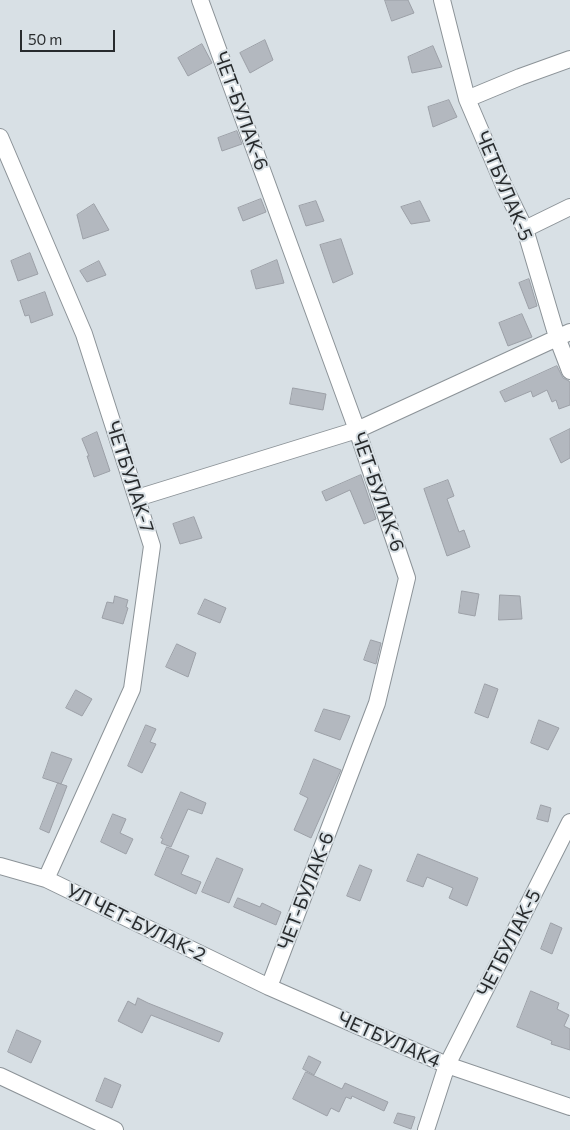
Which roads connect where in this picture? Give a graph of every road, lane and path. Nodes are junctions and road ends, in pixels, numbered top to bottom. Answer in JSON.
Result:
{"nodes":[{"id":1,"x":200,"y":0,"type":"edge"},
{"id":2,"x":442,"y":0,"type":"edge"},
{"id":3,"x":570,"y":59,"type":"edge"},
{"id":4,"x":467,"y":100,"type":"junction"},
{"id":5,"x":0,"y":137,"type":"edge"},
{"id":6,"x":570,"y":207,"type":"edge"},
{"id":7,"x":525,"y":229,"type":"junction"},
{"id":8,"x":563,"y":334,"type":"edge"},
{"id":9,"x":570,"y":371,"type":"edge"},
{"id":10,"x":356,"y":430,"type":"junction"},
{"id":11,"x":137,"y":498,"type":"junction"},
{"id":12,"x":570,"y":822,"type":"edge"},
{"id":13,"x":0,"y":866,"type":"edge"},
{"id":14,"x":46,"y":879,"type":"junction"},
{"id":15,"x":269,"y":987,"type":"junction"},
{"id":16,"x":447,"y":1065,"type":"junction"},
{"id":17,"x":0,"y":1076,"type":"edge"},
{"id":18,"x":570,"y":1107,"type":"edge"},
{"id":19,"x":116,"y":1130,"type":"edge"},
{"id":20,"x":426,"y":1130,"type":"edge"}],
"edges":[{"from":1,"to":10,"type":"street","name":"ЧЕТ-БУЛАК-6"},
{"from":2,"to":4,"type":"street","name":"ЧЕТБУЛАК-5"},
{"from":3,"to":4,"type":"street"},
{"from":4,"to":7,"type":"street","name":"ЧЕТБУЛАК-5"},
{"from":5,"to":11,"type":"street","name":"ЧЕТБУЛАК-7"},
{"from":6,"to":7,"type":"street"},
{"from":7,"to":8,"type":"street","name":"ЧЕТБУЛАК-5"},
{"from":8,"to":9,"type":"street","name":"ЧЕТБУЛАК-5"},
{"from":8,"to":10,"type":"street"},
{"from":10,"to":11,"type":"street"},
{"from":10,"to":15,"type":"street","name":"ЧЕТ-БУЛАК-6"},
{"from":11,"to":14,"type":"street","name":"ЧЕТБУЛАК-7"},
{"from":12,"to":16,"type":"street","name":"ЧЕТБУЛАК-5"},
{"from":13,"to":14,"type":"street","name":"УЛ ЧЕТ-БУЛАК-2"},
{"from":14,"to":15,"type":"street","name":"УЛ ЧЕТ-БУЛАК-2"},
{"from":15,"to":16,"type":"street","name":"ЧЕТБУЛАК4"},
{"from":16,"to":18,"type":"street"},
{"from":16,"to":20,"type":"street","name":"ЧЕТБУЛАК4"},
{"from":17,"to":19,"type":"street"}]}
